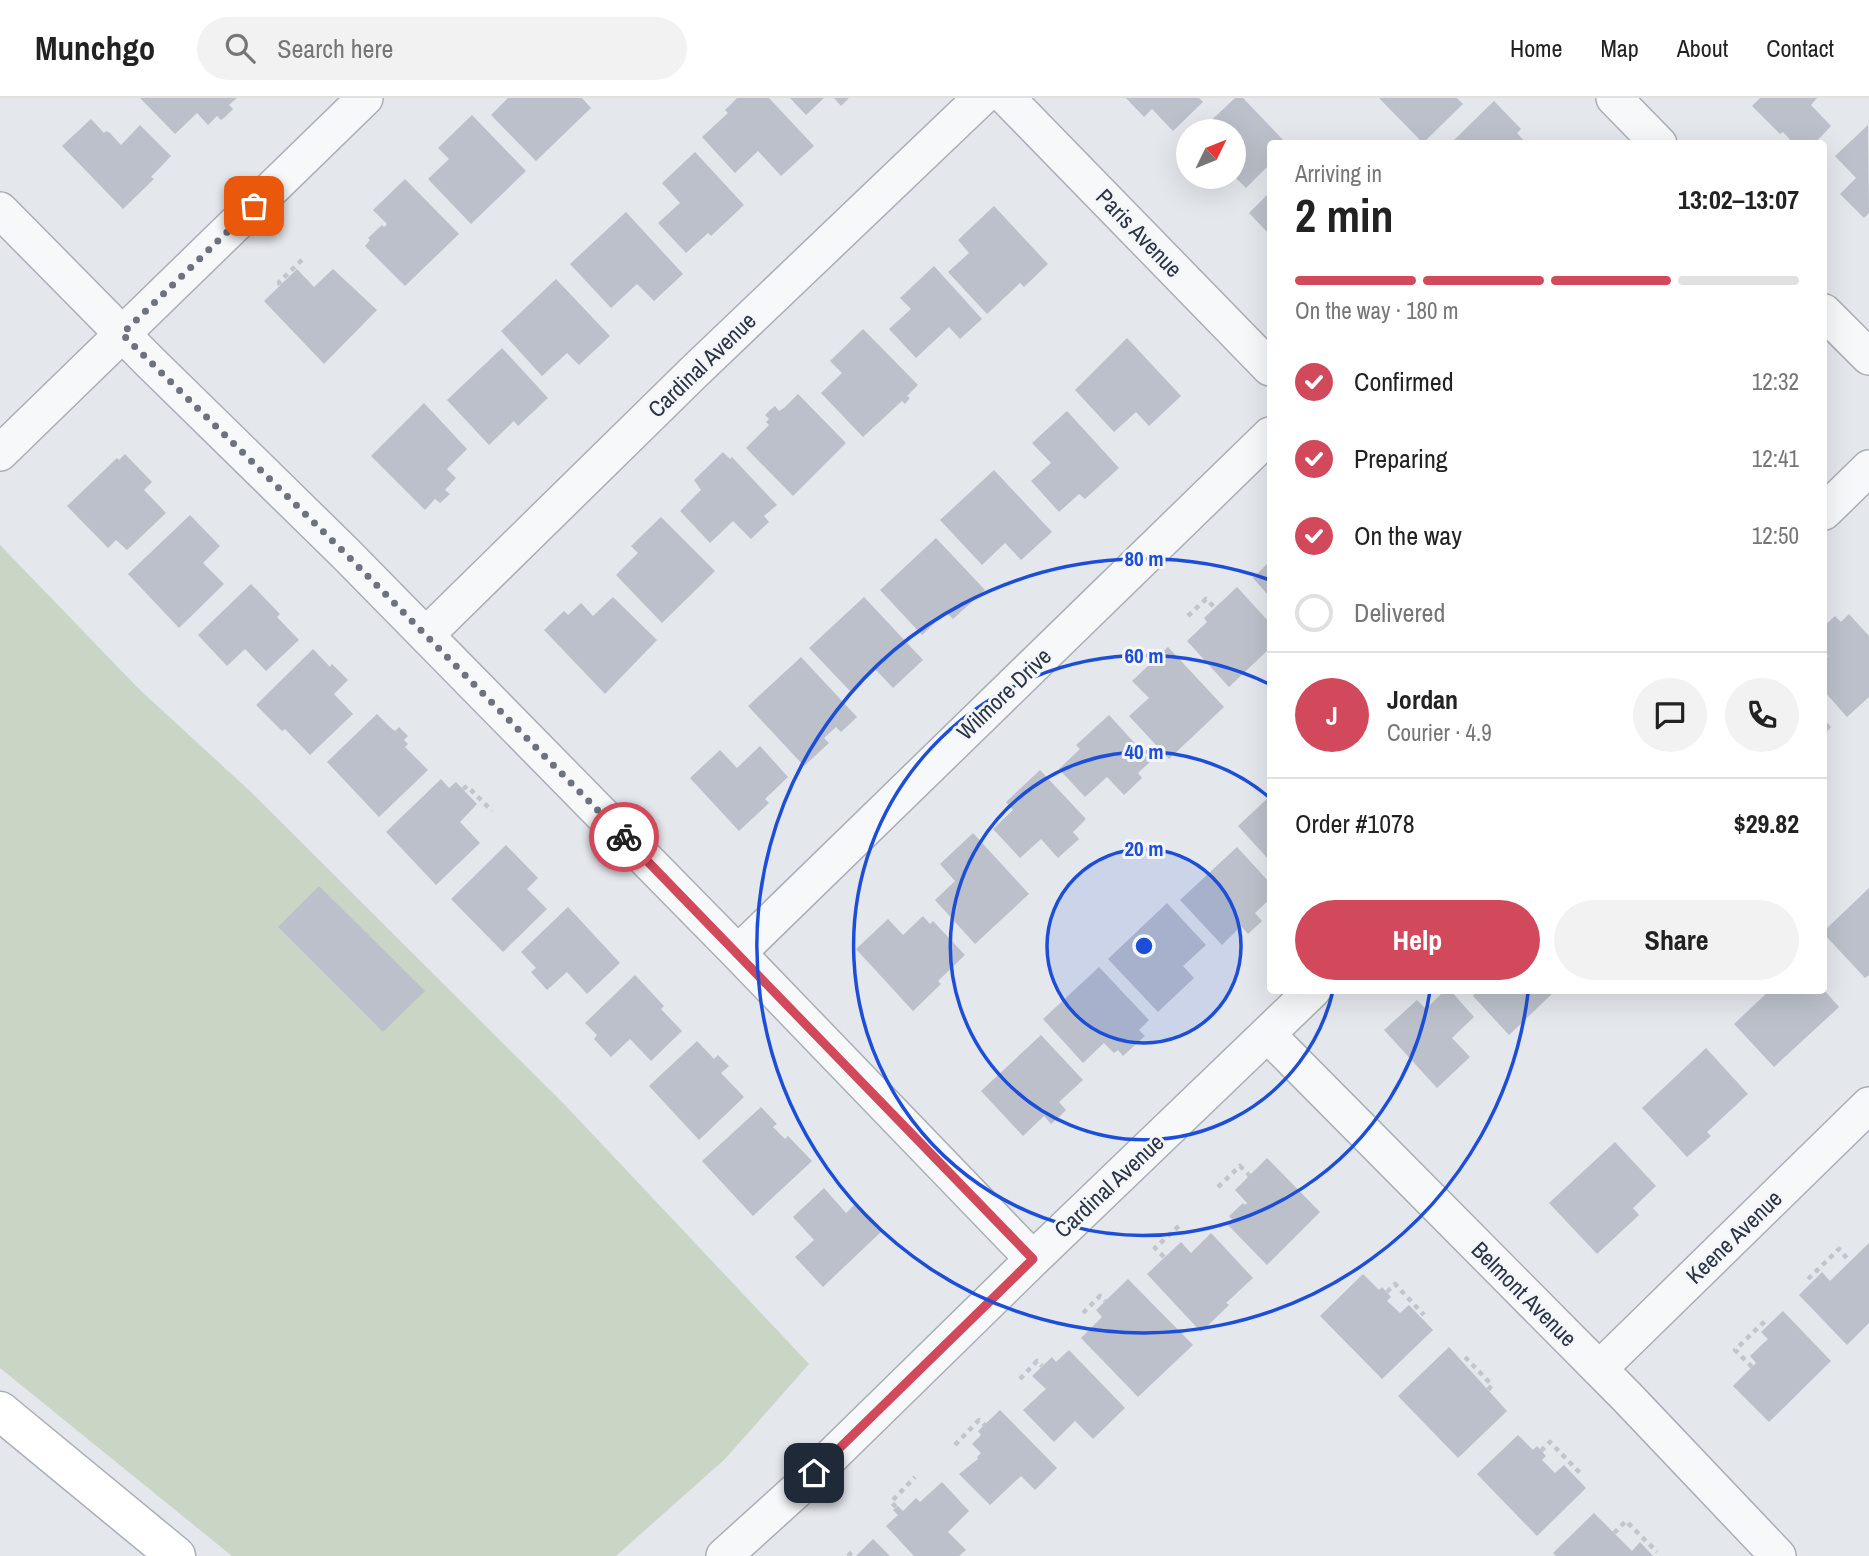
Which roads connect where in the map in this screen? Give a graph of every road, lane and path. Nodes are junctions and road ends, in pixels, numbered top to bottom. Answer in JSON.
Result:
{"nodes":[{"id":1,"x":365,"y":98,"type":"edge"},
{"id":2,"x":981,"y":98,"type":"edge"},
{"id":3,"x":1007,"y":98,"type":"edge"},
{"id":4,"x":1614,"y":98,"type":"edge"},
{"id":5,"x":1655,"y":140,"type":"edge"},
{"id":6,"x":0,"y":210,"type":"edge"},
{"id":7,"x":304,"y":258,"type":"dead end"},
{"id":8,"x":280,"y":285,"type":"dead end"},
{"id":9,"x":1827,"y":315,"type":"edge"},
{"id":10,"x":122,"y":334,"type":"junction"},
{"id":11,"x":1869,"y":357,"type":"edge"},
{"id":12,"x":1267,"y":365,"type":"edge"},
{"id":13,"x":1267,"y":438,"type":"edge"},
{"id":14,"x":0,"y":453,"type":"edge"},
{"id":15,"x":1869,"y":468,"type":"edge"},
{"id":16,"x":1827,"y":509,"type":"edge"},
{"id":17,"x":1215,"y":608,"type":"dead end"},
{"id":18,"x":1188,"y":616,"type":"dead end"},
{"id":19,"x":426,"y":635,"type":"junction"},
{"id":20,"x":463,"y":789,"type":"dead end"},
{"id":21,"x":492,"y":811,"type":"dead end"},
{"id":22,"x":738,"y":953,"type":"junction"},
{"id":23,"x":1309,"y":994,"type":"edge"},
{"id":24,"x":1268,"y":1035,"type":"junction"},
{"id":25,"x":1869,"y":1105,"type":"edge"},
{"id":26,"x":1250,"y":1176,"type":"dead end"},
{"id":27,"x":1218,"y":1187,"type":"dead end"},
{"id":28,"x":1180,"y":1225,"type":"dead end"},
{"id":29,"x":1164,"y":1257,"type":"dead end"},
{"id":30,"x":1033,"y":1259,"type":"junction"},
{"id":31,"x":1850,"y":1262,"type":"dead end"},
{"id":32,"x":1808,"y":1279,"type":"dead end"},
{"id":33,"x":1387,"y":1292,"type":"dead end"},
{"id":34,"x":1105,"y":1301,"type":"dead end"},
{"id":35,"x":1083,"y":1313,"type":"dead end"},
{"id":36,"x":1424,"y":1315,"type":"dead end"},
{"id":37,"x":1765,"y":1321,"type":"dead end"},
{"id":38,"x":1465,"y":1357,"type":"dead end"},
{"id":39,"x":1042,"y":1366,"type":"dead end"},
{"id":40,"x":1752,"y":1367,"type":"dead end"},
{"id":41,"x":1599,"y":1369,"type":"junction"},
{"id":42,"x":1020,"y":1379,"type":"dead end"},
{"id":43,"x":1487,"y":1391,"type":"dead end"},
{"id":44,"x":0,"y":1411,"type":"edge"},
{"id":45,"x":985,"y":1426,"type":"dead end"},
{"id":46,"x":955,"y":1445,"type":"dead end"},
{"id":47,"x":1541,"y":1451,"type":"dead end"},
{"id":48,"x":1580,"y":1473,"type":"dead end"},
{"id":49,"x":915,"y":1477,"type":"dead end"},
{"id":50,"x":896,"y":1507,"type":"dead end"},
{"id":51,"x":1614,"y":1533,"type":"dead end"},
{"id":52,"x":855,"y":1549,"type":"dead end"},
{"id":53,"x":1657,"y":1552,"type":"dead end"},
{"id":54,"x":176,"y":1556,"type":"edge"},
{"id":55,"x":724,"y":1556,"type":"edge"},
{"id":56,"x":848,"y":1556,"type":"edge"},
{"id":57,"x":1777,"y":1556,"type":"edge"}],
"edges":[{"from":1,"to":10,"type":"street"},
{"from":2,"to":19,"type":"street","name":"Cardinal Avenue"},
{"from":3,"to":12,"type":"street","name":"Paris Avenue"},
{"from":4,"to":5,"type":"street"},
{"from":6,"to":10,"type":"street"},
{"from":7,"to":8,"type":"path"},
{"from":9,"to":11,"type":"street"},
{"from":10,"to":14,"type":"street"},
{"from":10,"to":19,"type":"street"},
{"from":13,"to":22,"type":"street","name":"Wilmore Drive"},
{"from":15,"to":16,"type":"street"},
{"from":17,"to":18,"type":"path"},
{"from":19,"to":22,"type":"street"},
{"from":20,"to":21,"type":"path"},
{"from":22,"to":30,"type":"street"},
{"from":23,"to":24,"type":"street","name":"Cardinal Avenue"},
{"from":24,"to":30,"type":"street","name":"Cardinal Avenue"},
{"from":24,"to":41,"type":"street","name":"Belmont Avenue"},
{"from":25,"to":41,"type":"street","name":"Keene Avenue"},
{"from":26,"to":27,"type":"path"},
{"from":28,"to":29,"type":"path"},
{"from":30,"to":55,"type":"street","name":"Cardinal Avenue"},
{"from":31,"to":32,"type":"path"},
{"from":33,"to":36,"type":"path"},
{"from":34,"to":35,"type":"path"},
{"from":37,"to":40,"type":"path"},
{"from":38,"to":43,"type":"path"},
{"from":39,"to":42,"type":"path"},
{"from":41,"to":57,"type":"street","name":"Belmont Avenue"},
{"from":44,"to":54,"type":"main road"},
{"from":45,"to":46,"type":"path"},
{"from":47,"to":48,"type":"path"},
{"from":49,"to":50,"type":"path"},
{"from":51,"to":53,"type":"path"},
{"from":52,"to":56,"type":"path"}]}
